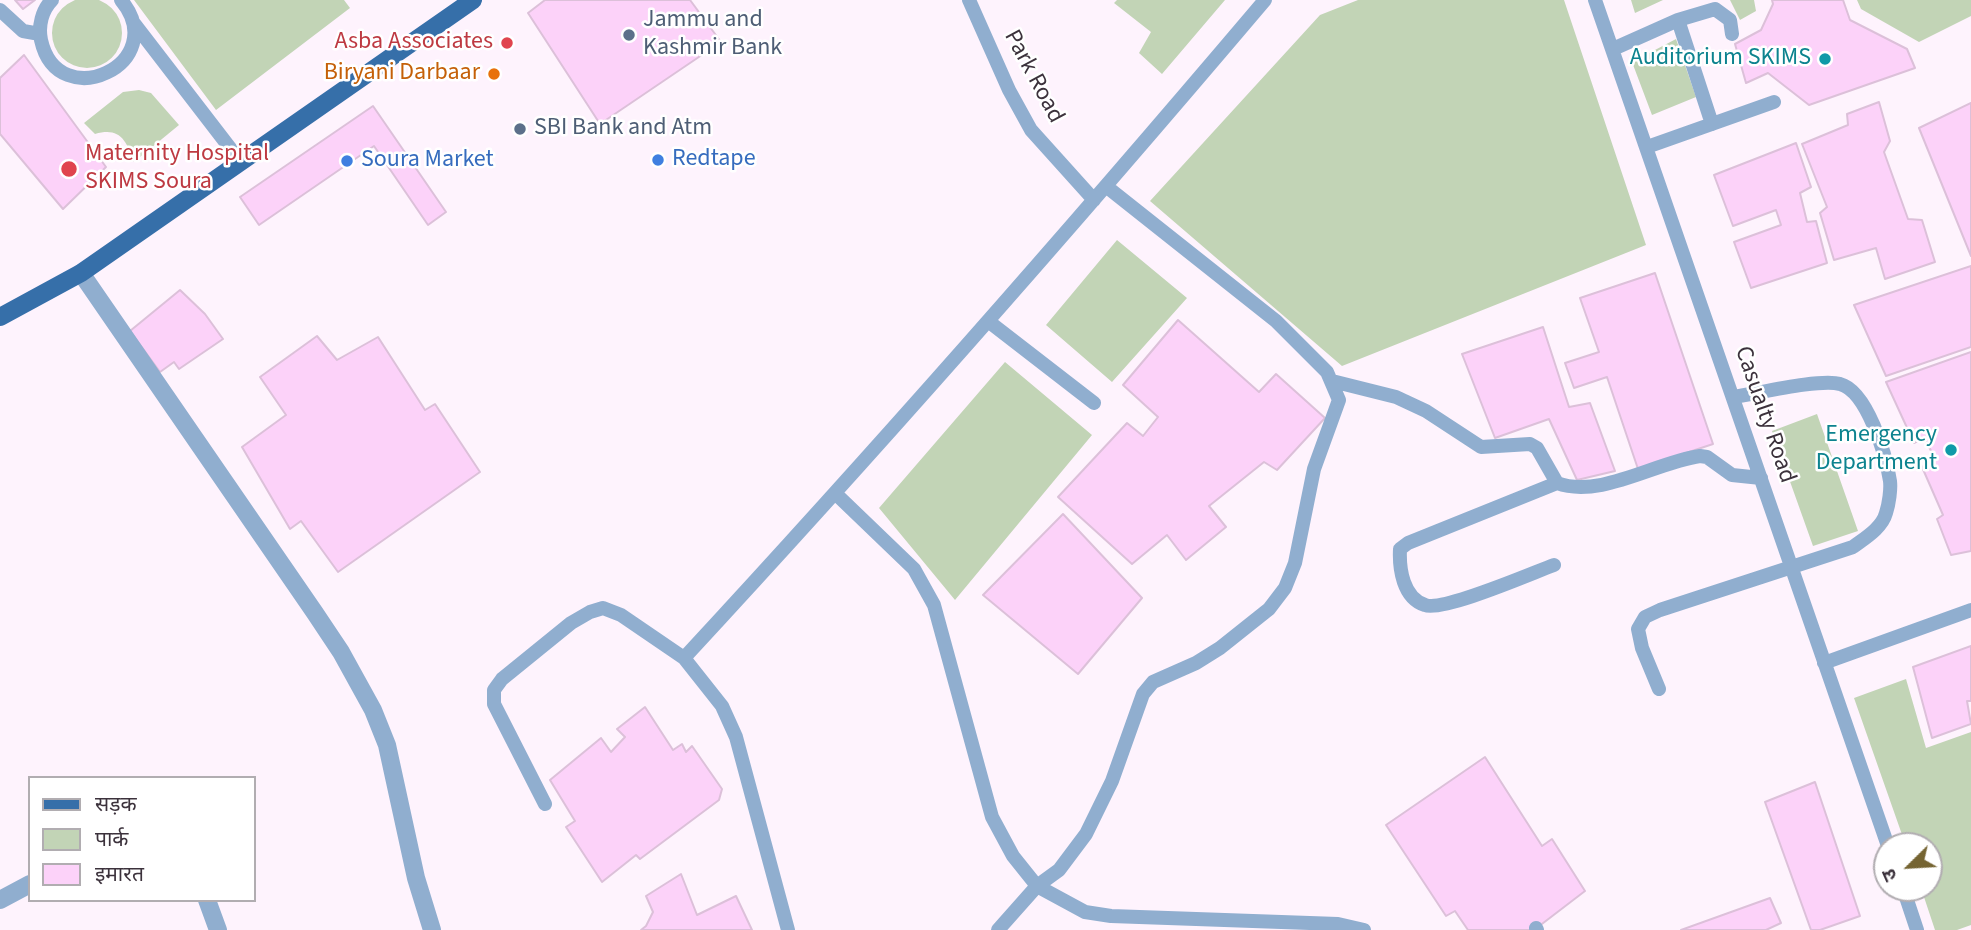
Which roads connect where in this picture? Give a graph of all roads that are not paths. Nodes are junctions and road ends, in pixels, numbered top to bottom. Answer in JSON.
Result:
{"nodes":[{"id":1,"x":52,"y":0,"type":"edge"},
{"id":2,"x":121,"y":0,"type":"edge"},
{"id":3,"x":472,"y":0,"type":"edge"},
{"id":4,"x":969,"y":0,"type":"edge"},
{"id":5,"x":1265,"y":0,"type":"edge"},
{"id":6,"x":1595,"y":0,"type":"edge"},
{"id":7,"x":452,"y":5,"type":"edge"},
{"id":8,"x":0,"y":10,"type":"edge"},
{"id":9,"x":1678,"y":20,"type":"junction"},
{"id":10,"x":133,"y":22,"type":"junction"},
{"id":11,"x":40,"y":34,"type":"junction"},
{"id":12,"x":1732,"y":34,"type":"dead end"},
{"id":13,"x":1613,"y":48,"type":"junction"},
{"id":14,"x":1774,"y":102,"type":"dead end"},
{"id":15,"x":1712,"y":124,"type":"junction"},
{"id":16,"x":1647,"y":147,"type":"junction"},
{"id":17,"x":240,"y":161,"type":"junction"},
{"id":18,"x":1107,"y":187,"type":"junction"},
{"id":19,"x":1094,"y":200,"type":"junction"},
{"id":20,"x":81,"y":273,"type":"junction"},
{"id":21,"x":0,"y":295,"type":"edge"},
{"id":22,"x":5,"y":314,"type":"edge"},
{"id":23,"x":989,"y":321,"type":"junction"},
{"id":24,"x":1332,"y":381,"type":"junction"},
{"id":25,"x":1733,"y":397,"type":"junction"},
{"id":26,"x":1094,"y":403,"type":"dead end"},
{"id":27,"x":1761,"y":478,"type":"junction"},
{"id":28,"x":1558,"y":483,"type":"junction"},
{"id":29,"x":836,"y":494,"type":"junction"},
{"id":30,"x":1554,"y":565,"type":"dead end"},
{"id":31,"x":1792,"y":568,"type":"junction"},
{"id":32,"x":1971,"y":610,"type":"edge"},
{"id":33,"x":684,"y":659,"type":"junction"},
{"id":34,"x":1824,"y":663,"type":"junction"},
{"id":35,"x":1659,"y":689,"type":"dead end"},
{"id":36,"x":545,"y":804,"type":"dead end"},
{"id":37,"x":1883,"y":832,"type":"edge"},
{"id":38,"x":28,"y":885,"type":"edge"},
{"id":39,"x":1037,"y":886,"type":"junction"},
{"id":40,"x":0,"y":900,"type":"edge"},
{"id":41,"x":208,"y":902,"type":"edge"},
{"id":42,"x":1908,"y":902,"type":"edge"},
{"id":43,"x":218,"y":930,"type":"edge"},
{"id":44,"x":432,"y":930,"type":"edge"},
{"id":45,"x":788,"y":930,"type":"edge"},
{"id":46,"x":998,"y":930,"type":"edge"},
{"id":47,"x":1364,"y":930,"type":"edge"},
{"id":48,"x":1917,"y":930,"type":"edge"}],
"edges":[{"from":1,"to":11,"type":"lane"},
{"from":2,"to":10,"type":"lane"},
{"from":3,"to":7,"type":"main road"},
{"from":4,"to":19,"type":"lane","name":"Park Road"},
{"from":5,"to":18,"type":"lane"},
{"from":6,"to":13,"type":"lane","name":"Casualty Road"},
{"from":7,"to":17,"type":"main road"},
{"from":8,"to":11,"type":"lane"},
{"from":9,"to":12,"type":"lane"},
{"from":9,"to":13,"type":"lane"},
{"from":9,"to":15,"type":"lane"},
{"from":10,"to":11,"type":"lane"},
{"from":10,"to":17,"type":"lane"},
{"from":13,"to":16,"type":"lane","name":"Casualty Road"},
{"from":14,"to":15,"type":"lane"},
{"from":15,"to":16,"type":"lane"},
{"from":16,"to":25,"type":"lane","name":"Casualty Road"},
{"from":17,"to":20,"type":"main road"},
{"from":18,"to":19,"type":"lane"},
{"from":18,"to":24,"type":"lane"},
{"from":19,"to":23,"type":"lane"},
{"from":20,"to":22,"type":"main road"},
{"from":20,"to":44,"type":"street"},
{"from":21,"to":22,"type":"main road"},
{"from":23,"to":26,"type":"lane"},
{"from":23,"to":29,"type":"lane"},
{"from":24,"to":28,"type":"lane"},
{"from":24,"to":39,"type":"lane"},
{"from":25,"to":27,"type":"lane","name":"Casualty Road"},
{"from":25,"to":31,"type":"lane"},
{"from":27,"to":28,"type":"lane"},
{"from":27,"to":31,"type":"lane","name":"Casualty Road"},
{"from":28,"to":30,"type":"lane"},
{"from":29,"to":33,"type":"lane"},
{"from":29,"to":39,"type":"lane"},
{"from":31,"to":34,"type":"lane","name":"Casualty Road"},
{"from":31,"to":35,"type":"lane"},
{"from":32,"to":34,"type":"lane"},
{"from":33,"to":36,"type":"lane"},
{"from":33,"to":45,"type":"lane"},
{"from":34,"to":37,"type":"lane","name":"Casualty Road"},
{"from":38,"to":40,"type":"street"},
{"from":39,"to":46,"type":"lane"},
{"from":39,"to":47,"type":"lane"},
{"from":41,"to":43,"type":"street"},
{"from":42,"to":48,"type":"lane"}]}
